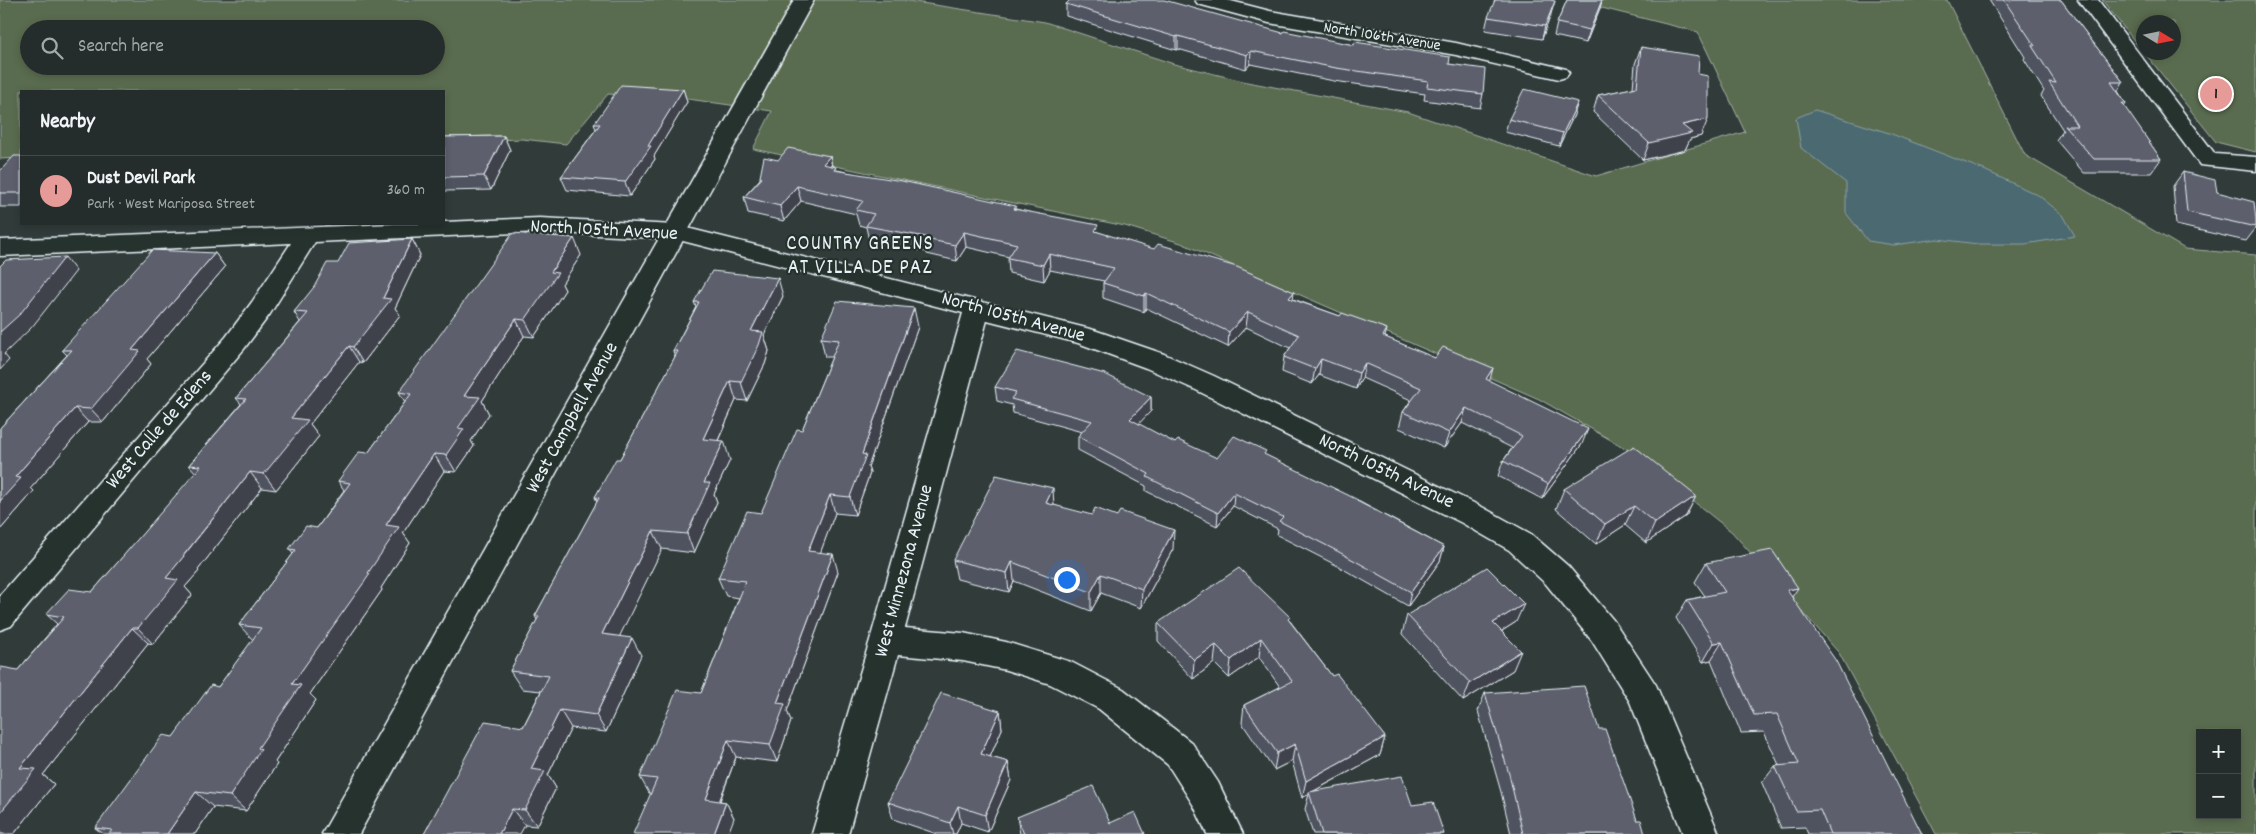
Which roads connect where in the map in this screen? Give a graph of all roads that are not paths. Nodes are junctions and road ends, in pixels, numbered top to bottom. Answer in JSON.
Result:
{"nodes":[{"id":1,"x":804,"y":0,"type":"edge"},
{"id":2,"x":1205,"y":0,"type":"edge"},
{"id":3,"x":2088,"y":0,"type":"edge"},
{"id":4,"x":1559,"y":73,"type":"dead end"},
{"id":5,"x":2256,"y":164,"type":"edge"},
{"id":6,"x":675,"y":232,"type":"junction"},
{"id":7,"x":308,"y":235,"type":"junction"},
{"id":8,"x":0,"y":248,"type":"edge"},
{"id":9,"x":977,"y":308,"type":"junction"},
{"id":10,"x":0,"y":617,"type":"edge"},
{"id":11,"x":886,"y":640,"type":"junction"},
{"id":12,"x":340,"y":834,"type":"edge"},
{"id":13,"x":830,"y":834,"type":"edge"},
{"id":14,"x":1225,"y":834,"type":"edge"},
{"id":15,"x":1701,"y":834,"type":"edge"}],
"edges":[{"from":1,"to":6,"type":"street","name":"West Campbell Avenue"},
{"from":2,"to":4,"type":"street","name":"North 106th Avenue"},
{"from":3,"to":5,"type":"street"},
{"from":6,"to":7,"type":"street","name":"North 105th Avenue"},
{"from":6,"to":9,"type":"street","name":"North 105th Avenue"},
{"from":6,"to":12,"type":"street","name":"West Campbell Avenue"},
{"from":7,"to":8,"type":"street","name":"North 105th Avenue"},
{"from":7,"to":10,"type":"street","name":"West Calle de Edens"},
{"from":9,"to":11,"type":"street","name":"West Minnezona Avenue"},
{"from":9,"to":15,"type":"street","name":"North 105th Avenue"},
{"from":11,"to":13,"type":"street","name":"West Minnezona Avenue"},
{"from":11,"to":14,"type":"street"}]}
